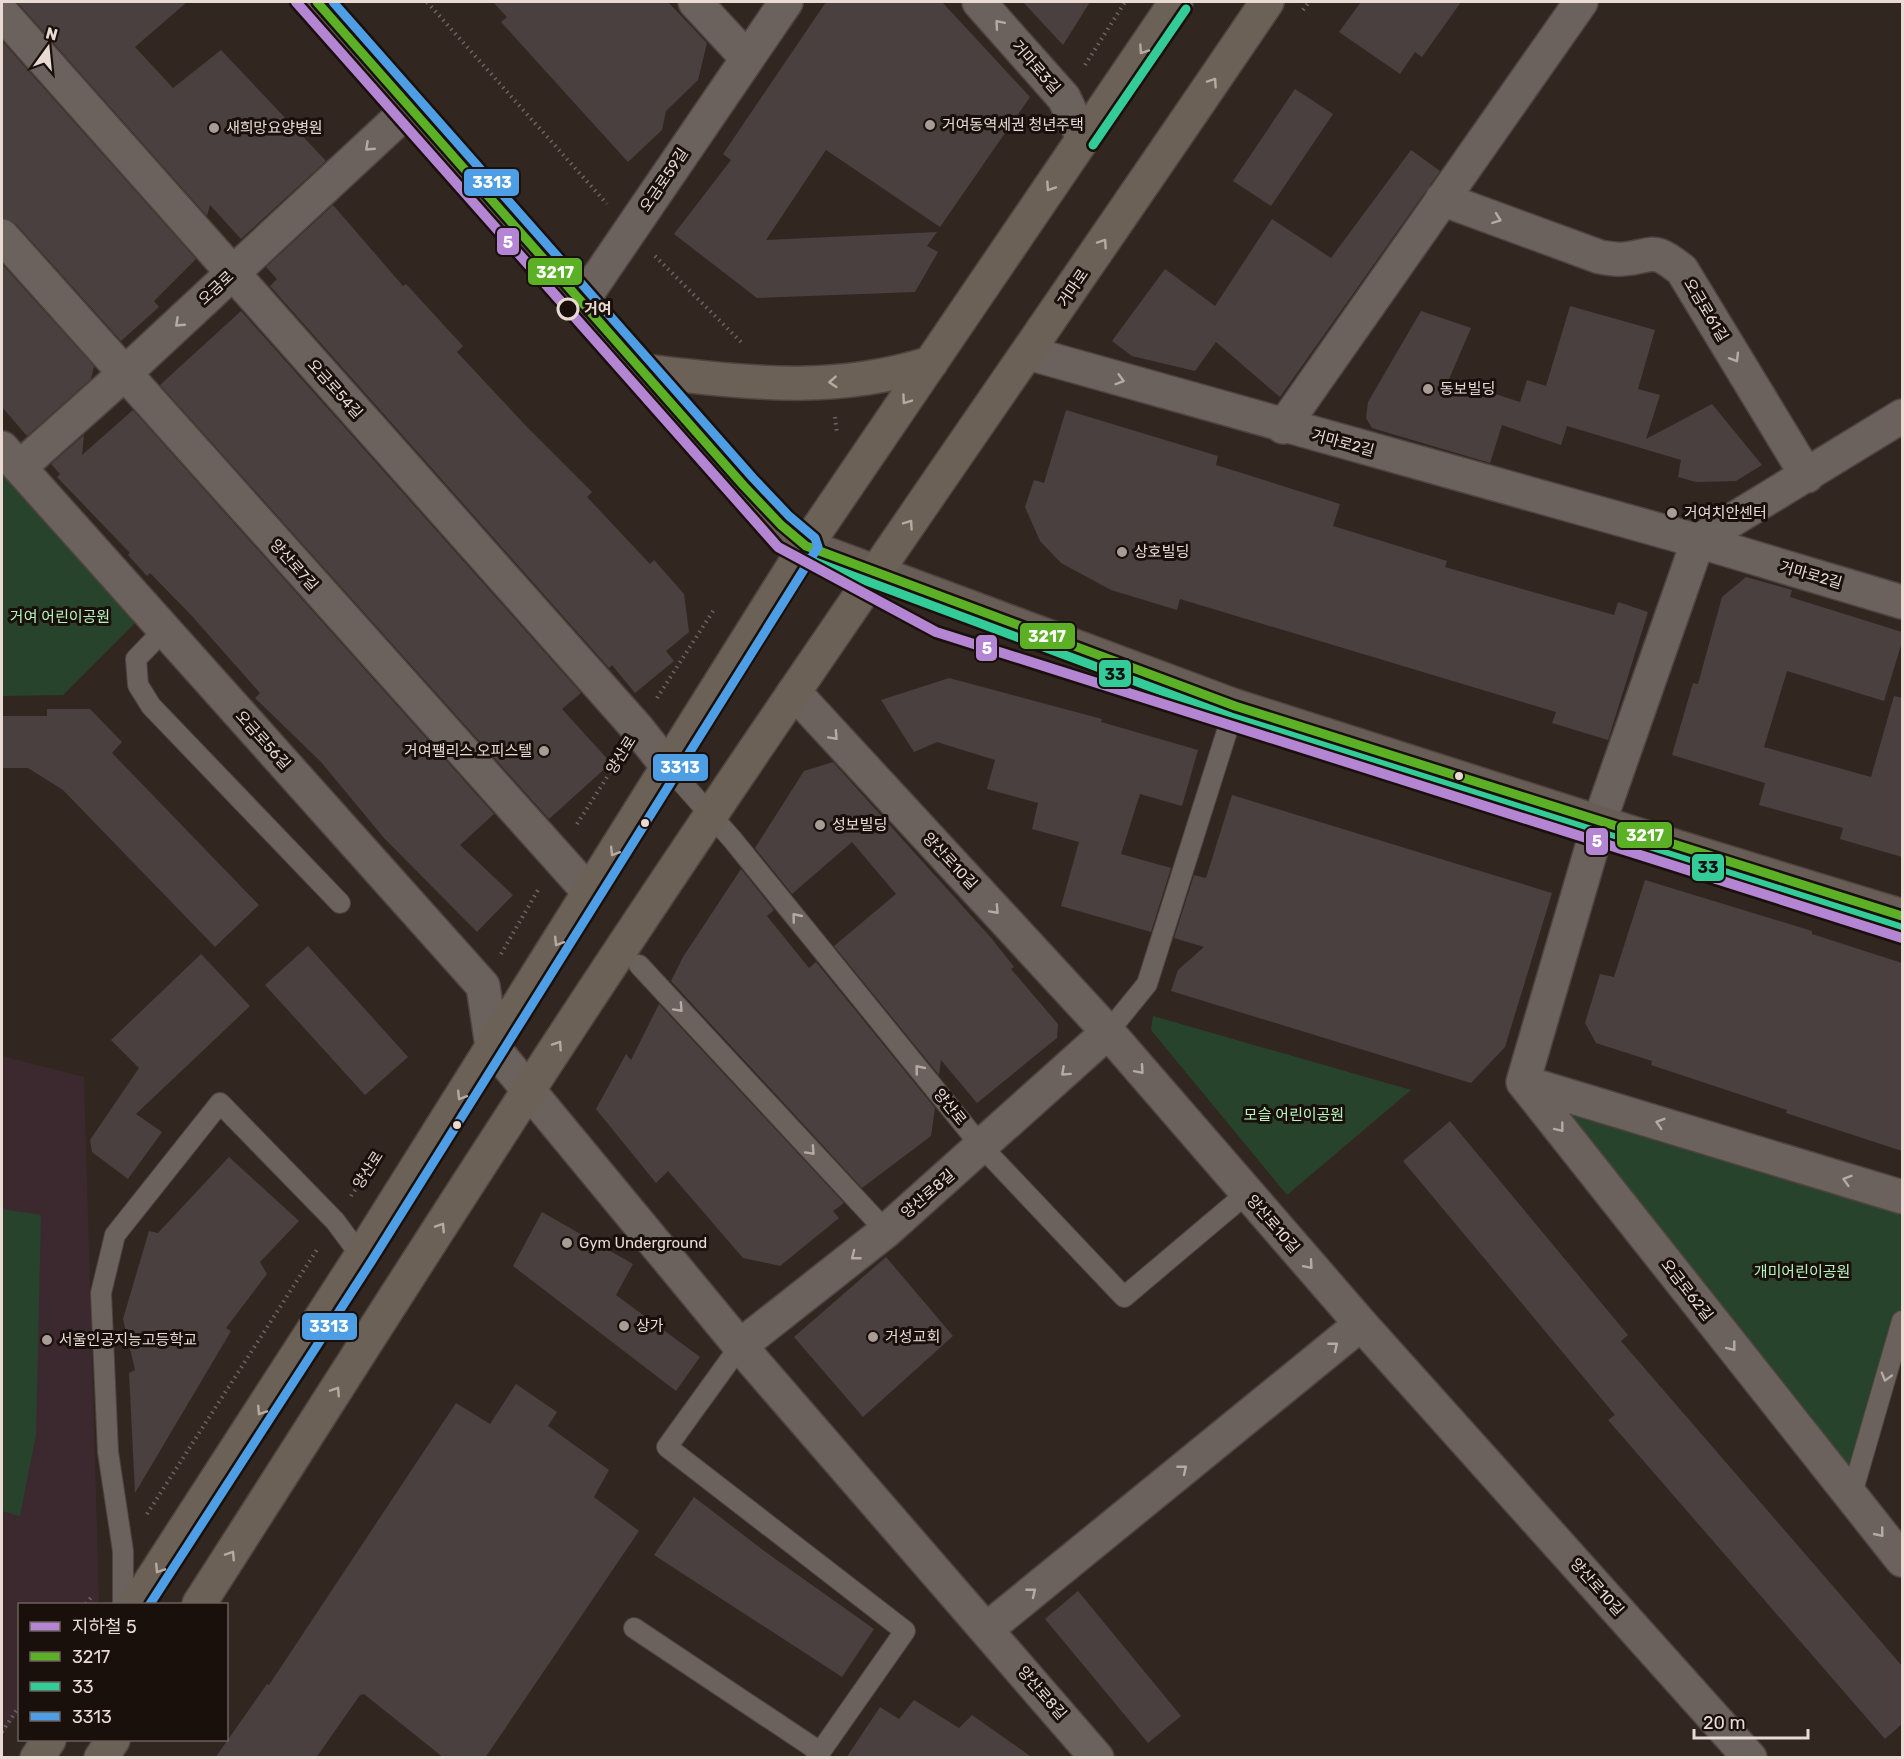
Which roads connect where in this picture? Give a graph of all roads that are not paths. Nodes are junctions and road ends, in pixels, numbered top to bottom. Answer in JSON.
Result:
{"nodes":[{"id":1,"x":317,"y":2,"type":"edge"},
{"id":2,"x":695,"y":2,"type":"edge"},
{"id":3,"x":786,"y":2,"type":"edge"},
{"id":4,"x":979,"y":2,"type":"edge"},
{"id":5,"x":1176,"y":2,"type":"edge"},
{"id":6,"x":1267,"y":2,"type":"edge"},
{"id":7,"x":1581,"y":2,"type":"edge"},
{"id":8,"x":2,"y":14,"type":"edge"},
{"id":9,"x":747,"y":58,"type":"junction"},
{"id":10,"x":411,"y":107,"type":"junction"},
{"id":11,"x":1083,"y":138,"type":"junction"},
{"id":12,"x":1442,"y":199,"type":"junction"},
{"id":13,"x":2,"y":236,"type":"edge"},
{"id":14,"x":232,"y":273,"type":"junction"},
{"id":15,"x":582,"y":301,"type":"junction"},
{"id":16,"x":1028,"y":353,"type":"junction"},
{"id":17,"x":931,"y":363,"type":"junction"},
{"id":18,"x":643,"y":371,"type":"junction"},
{"id":19,"x":123,"y":375,"type":"junction"},
{"id":20,"x":1902,"y":416,"type":"edge"},
{"id":21,"x":1283,"y":427,"type":"junction"},
{"id":22,"x":11,"y":457,"type":"edge"},
{"id":23,"x":1807,"y":476,"type":"junction"},
{"id":24,"x":1698,"y":541,"type":"junction"},
{"id":25,"x":806,"y":546,"type":"junction"},
{"id":26,"x":875,"y":572,"type":"junction"},
{"id":27,"x":1902,"y":602,"type":"edge"},
{"id":28,"x":164,"y":630,"type":"junction"},
{"id":29,"x":794,"y":692,"type":"junction"},
{"id":30,"x":1235,"y":706,"type":"junction"},
{"id":31,"x":668,"y":767,"type":"junction"},
{"id":32,"x":711,"y":816,"type":"junction"},
{"id":33,"x":1599,"y":823,"type":"junction"},
{"id":34,"x":589,"y":892,"type":"junction"},
{"id":35,"x":340,"y":903,"type":"dead end"},
{"id":36,"x":1902,"y":916,"type":"edge"},
{"id":37,"x":639,"y":965,"type":"dead end"},
{"id":38,"x":1108,"y":1032,"type":"junction"},
{"id":39,"x":492,"y":1046,"type":"junction"},
{"id":40,"x":1523,"y":1082,"type":"junction"},
{"id":41,"x":529,"y":1089,"type":"junction"},
{"id":42,"x":982,"y":1147,"type":"junction"},
{"id":43,"x":1246,"y":1194,"type":"junction"},
{"id":44,"x":1902,"y":1197,"type":"edge"},
{"id":45,"x":886,"y":1231,"type":"junction"},
{"id":46,"x":361,"y":1256,"type":"junction"},
{"id":47,"x":1902,"y":1321,"type":"edge"},
{"id":48,"x":1361,"y":1324,"type":"junction"},
{"id":49,"x":740,"y":1346,"type":"junction"},
{"id":50,"x":1851,"y":1497,"type":"junction"},
{"id":51,"x":1902,"y":1560,"type":"edge"},
{"id":52,"x":123,"y":1603,"type":"edge"},
{"id":53,"x":137,"y":1603,"type":"edge"},
{"id":54,"x":200,"y":1603,"type":"edge"},
{"id":55,"x":634,"y":1628,"type":"dead end"},
{"id":56,"x":987,"y":1629,"type":"junction"},
{"id":57,"x":48,"y":1741,"type":"edge"},
{"id":58,"x":112,"y":1741,"type":"edge"},
{"id":59,"x":818,"y":1755,"type":"edge"},
{"id":60,"x":37,"y":1758,"type":"edge"},
{"id":61,"x":101,"y":1758,"type":"edge"},
{"id":62,"x":1097,"y":1758,"type":"edge"},
{"id":63,"x":1750,"y":1758,"type":"edge"}],
"edges":[{"from":1,"to":10,"type":"main road"},
{"from":2,"to":9,"type":"street"},
{"from":3,"to":9,"type":"street","name":"오금로59길"},
{"from":11,"to":4,"type":"street","name":"거마로3길","one_way":true},
{"from":5,"to":11,"type":"main road","one_way":true},
{"from":16,"to":6,"type":"main road","name":"거마로","one_way":true},
{"from":7,"to":12,"type":"street"},
{"from":8,"to":14,"type":"street","name":"오금로54길"},
{"from":9,"to":15,"type":"street","name":"오금로59길"},
{"from":10,"to":14,"type":"street","name":"오금로","one_way":true},
{"from":10,"to":15,"type":"main road"},
{"from":11,"to":17,"type":"main road","one_way":true},
{"from":12,"to":21,"type":"street"},
{"from":12,"to":23,"type":"street","name":"오금로61길","one_way":true},
{"from":13,"to":19,"type":"street","name":"양산로7길"},
{"from":14,"to":19,"type":"street","name":"오금로","one_way":true},
{"from":14,"to":31,"type":"street","name":"오금로54길"},
{"from":15,"to":18,"type":"main road"},
{"from":16,"to":21,"type":"street","name":"거마로2길","one_way":true},
{"from":26,"to":16,"type":"main road","name":"거마로","one_way":true},
{"from":17,"to":18,"type":"main road","one_way":true},
{"from":17,"to":25,"type":"main road","one_way":true},
{"from":18,"to":25,"type":"main road"},
{"from":19,"to":22,"type":"street","name":"오금로"},
{"from":19,"to":34,"type":"street","name":"양산로7길"},
{"from":20,"to":23,"type":"street"},
{"from":21,"to":24,"type":"street","name":"거마로2길"},
{"from":22,"to":28,"type":"street","name":"오금로56길"},
{"from":23,"to":24,"type":"street"},
{"from":24,"to":27,"type":"street","name":"거마로2길"},
{"from":24,"to":33,"type":"street"},
{"from":25,"to":26,"type":"main road"},
{"from":25,"to":31,"type":"main road"},
{"from":26,"to":29,"type":"main road"},
{"from":26,"to":30,"type":"main road"},
{"from":28,"to":35,"type":"lane"},
{"from":28,"to":39,"type":"street","name":"오금로56길"},
{"from":29,"to":32,"type":"main road"},
{"from":29,"to":38,"type":"street","name":"양산로10길","one_way":true},
{"from":30,"to":33,"type":"main road"},
{"from":30,"to":38,"type":"lane"},
{"from":31,"to":32,"type":"lane","name":"양산로"},
{"from":31,"to":34,"type":"main road","one_way":true},
{"from":41,"to":32,"type":"main road","one_way":true},
{"from":42,"to":32,"type":"lane","name":"양산로","one_way":true},
{"from":33,"to":36,"type":"main road"},
{"from":33,"to":40,"type":"street"},
{"from":34,"to":39,"type":"main road","one_way":true},
{"from":37,"to":45,"type":"lane","one_way":true},
{"from":38,"to":42,"type":"street","name":"양산로8길","one_way":true},
{"from":38,"to":43,"type":"street","name":"양산로10길","one_way":true},
{"from":39,"to":41,"type":"street","name":"양산로8길"},
{"from":39,"to":46,"type":"main road","one_way":true},
{"from":44,"to":40,"type":"street","one_way":true},
{"from":40,"to":50,"type":"street","name":"오금로62길","one_way":true},
{"from":41,"to":49,"type":"street","name":"양산로8길"},
{"from":54,"to":41,"type":"main road","one_way":true},
{"from":42,"to":43,"type":"lane","name":"양산로"},
{"from":42,"to":45,"type":"street","name":"양산로8길"},
{"from":43,"to":48,"type":"street","name":"양산로10길","one_way":true},
{"from":45,"to":49,"type":"street","name":"양산로8길","one_way":true},
{"from":46,"to":52,"type":"lane"},
{"from":46,"to":53,"type":"main road","one_way":true},
{"from":47,"to":50,"type":"lane","one_way":true},
{"from":56,"to":48,"type":"street","one_way":true},
{"from":48,"to":63,"type":"street","name":"양산로10길"},
{"from":49,"to":56,"type":"street","name":"양산로8길"},
{"from":49,"to":59,"type":"lane"},
{"from":50,"to":51,"type":"street","name":"오금로62길","one_way":true},
{"from":55,"to":59,"type":"lane"},
{"from":56,"to":62,"type":"street","name":"양산로8길"},
{"from":57,"to":60,"type":"main road"},
{"from":58,"to":61,"type":"main road"}]}
